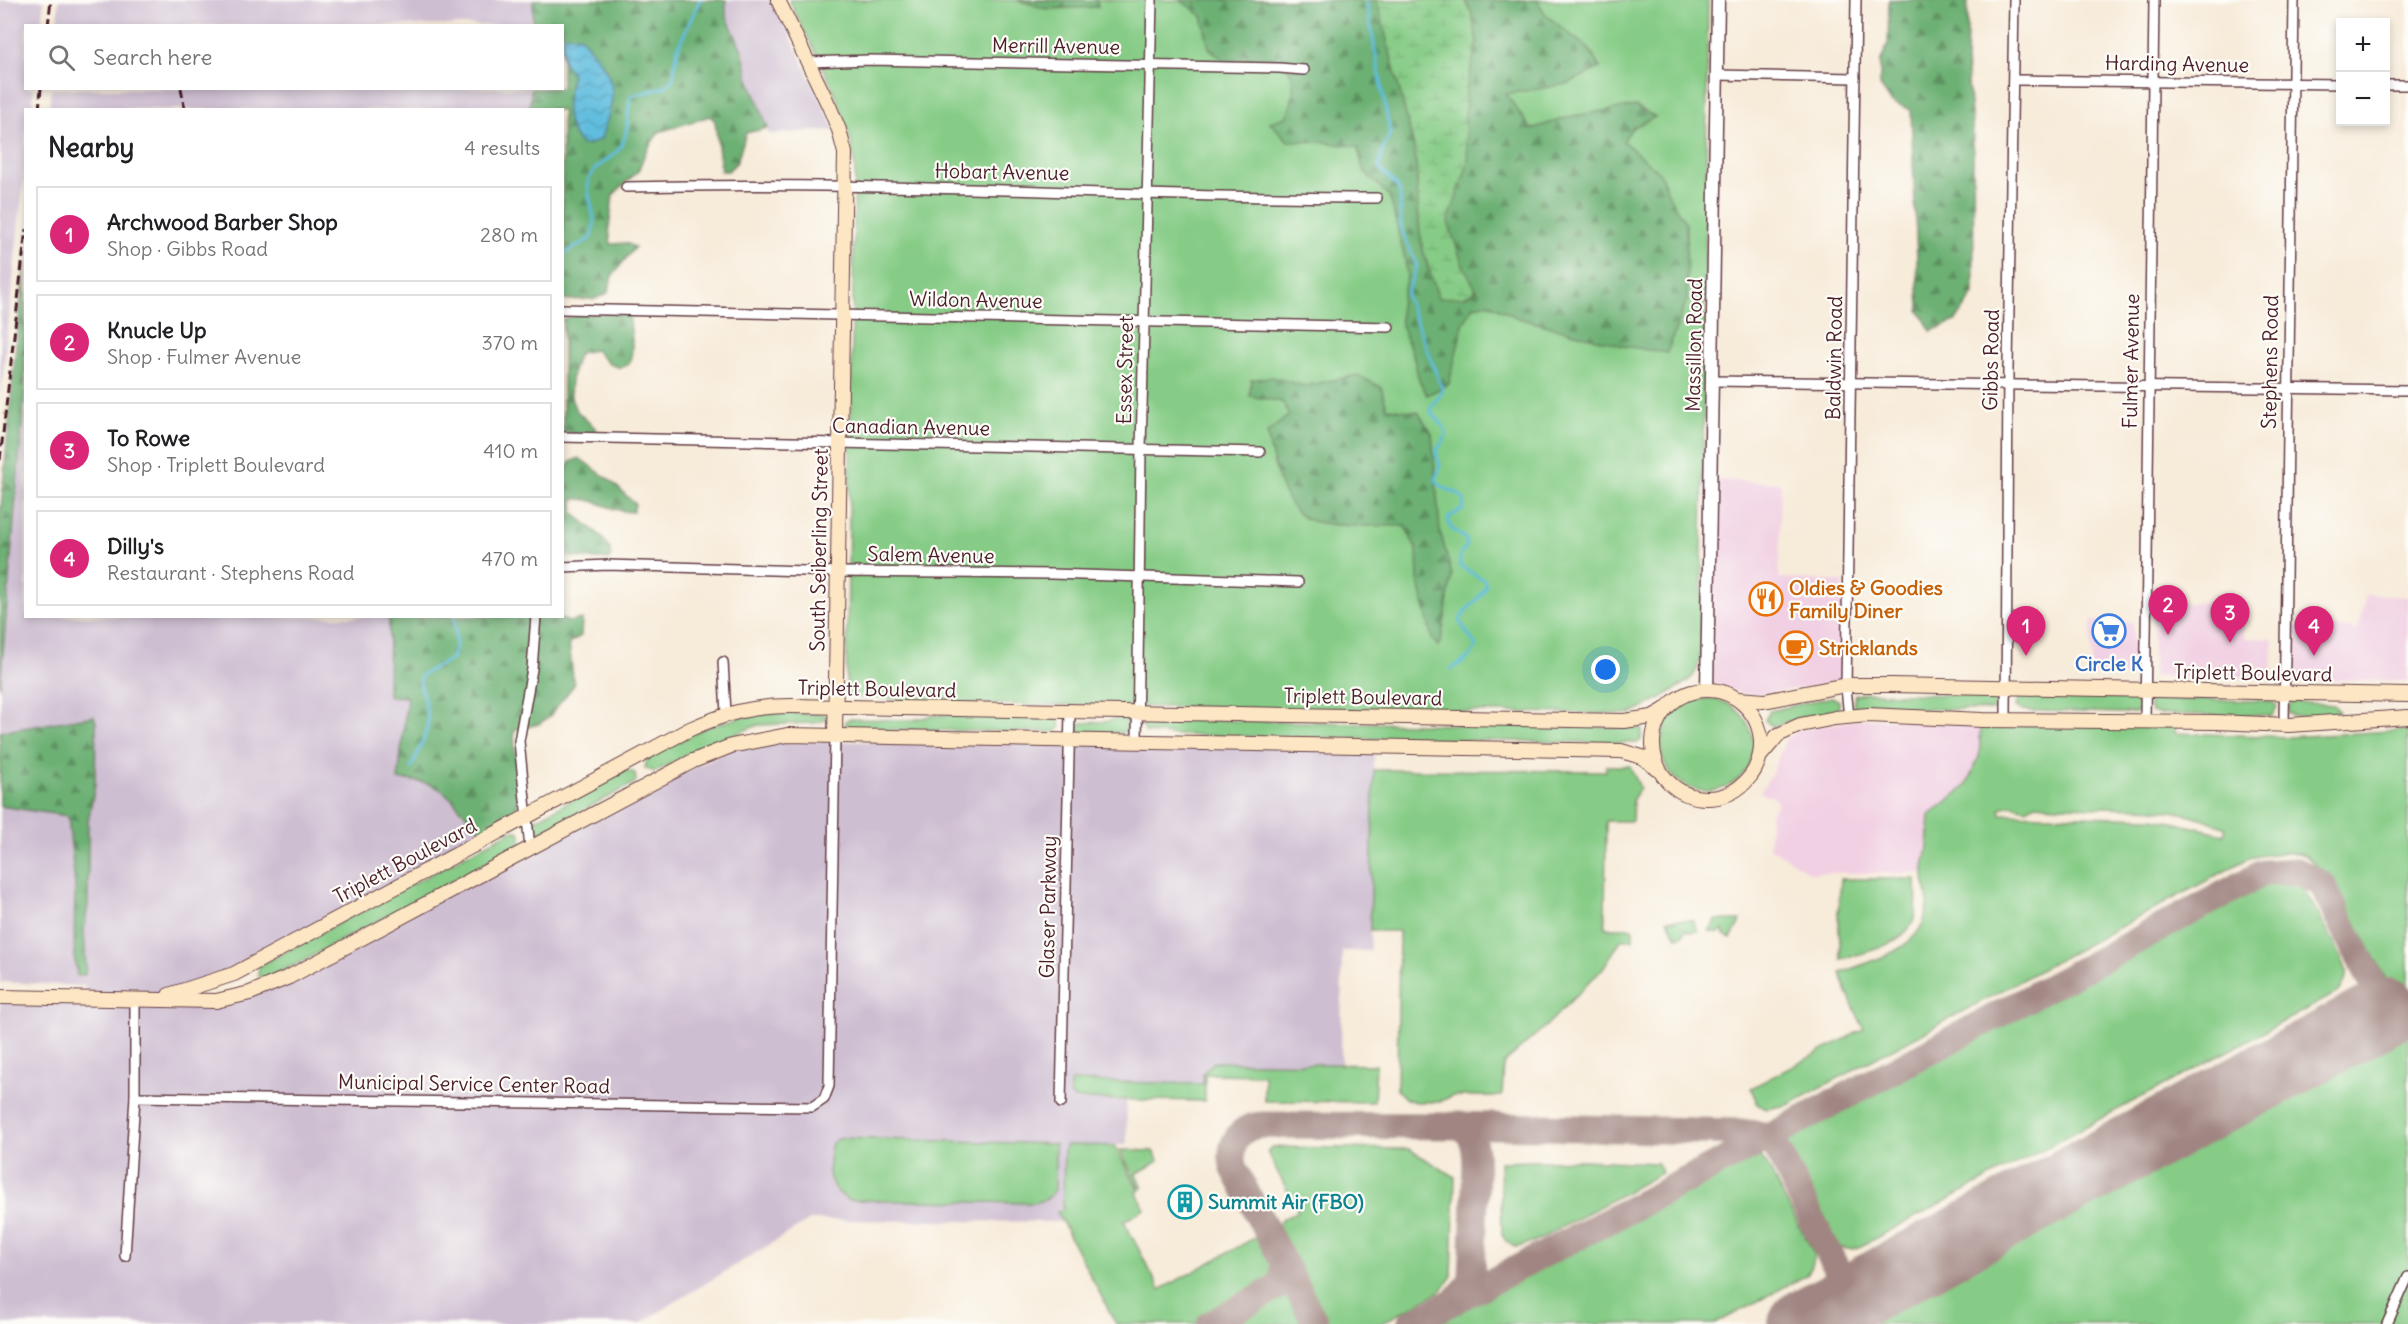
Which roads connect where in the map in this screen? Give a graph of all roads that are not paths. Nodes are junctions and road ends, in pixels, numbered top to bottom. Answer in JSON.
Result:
{"nodes":[{"id":1,"x":778,"y":0,"type":"edge"},
{"id":2,"x":1152,"y":0,"type":"edge"},
{"id":3,"x":1718,"y":0,"type":"edge"},
{"id":4,"x":1856,"y":0,"type":"edge"},
{"id":5,"x":2014,"y":0,"type":"edge"},
{"id":6,"x":2154,"y":0,"type":"edge"},
{"id":7,"x":2294,"y":0,"type":"edge"},
{"id":8,"x":808,"y":62,"type":"junction"},
{"id":9,"x":1151,"y":65,"type":"junction"},
{"id":10,"x":1304,"y":70,"type":"dead end"},
{"id":11,"x":1717,"y":75,"type":"junction"},
{"id":12,"x":1855,"y":78,"type":"junction"},
{"id":13,"x":2014,"y":80,"type":"junction"},
{"id":14,"x":2152,"y":81,"type":"junction"},
{"id":15,"x":2292,"y":83,"type":"junction"},
{"id":16,"x":2336,"y":84,"type":"edge"},
{"id":17,"x":2390,"y":85,"type":"edge"},
{"id":18,"x":2408,"y":85,"type":"edge"},
{"id":19,"x":626,"y":187,"type":"dead end"},
{"id":20,"x":846,"y":187,"type":"junction"},
{"id":21,"x":1146,"y":194,"type":"junction"},
{"id":22,"x":1377,"y":198,"type":"dead end"},
{"id":23,"x":564,"y":309,"type":"edge"},
{"id":24,"x":843,"y":315,"type":"junction"},
{"id":25,"x":1144,"y":321,"type":"junction"},
{"id":26,"x":1389,"y":327,"type":"dead end"},
{"id":27,"x":1713,"y":381,"type":"junction"},
{"id":28,"x":1851,"y":382,"type":"junction"},
{"id":29,"x":2008,"y":384,"type":"junction"},
{"id":30,"x":2147,"y":386,"type":"junction"},
{"id":31,"x":2288,"y":389,"type":"junction"},
{"id":32,"x":2408,"y":390,"type":"edge"},
{"id":33,"x":564,"y":437,"type":"edge"},
{"id":34,"x":841,"y":444,"type":"junction"},
{"id":35,"x":1141,"y":449,"type":"junction"},
{"id":36,"x":1260,"y":453,"type":"dead end"},
{"id":37,"x":564,"y":567,"type":"edge"},
{"id":38,"x":838,"y":572,"type":"junction"},
{"id":39,"x":1138,"y":578,"type":"junction"},
{"id":40,"x":1298,"y":582,"type":"dead end"},
{"id":41,"x":536,"y":618,"type":"edge"},
{"id":42,"x":723,"y":663,"type":"dead end"},
{"id":43,"x":1846,"y":685,"type":"junction"},
{"id":44,"x":2005,"y":687,"type":"junction"},
{"id":45,"x":1707,"y":690,"type":"junction"},
{"id":46,"x":2144,"y":691,"type":"junction"},
{"id":47,"x":2284,"y":694,"type":"junction"},
{"id":48,"x":2408,"y":695,"type":"edge"},
{"id":49,"x":1738,"y":699,"type":"junction"},
{"id":50,"x":836,"y":707,"type":"junction"},
{"id":51,"x":1666,"y":709,"type":"junction"},
{"id":52,"x":1070,"y":712,"type":"junction"},
{"id":53,"x":726,"y":713,"type":"junction"},
{"id":54,"x":1137,"y":713,"type":"junction"},
{"id":55,"x":1849,"y":717,"type":"junction"},
{"id":56,"x":2408,"y":717,"type":"edge"},
{"id":57,"x":2006,"y":720,"type":"junction"},
{"id":58,"x":2145,"y":722,"type":"junction"},
{"id":59,"x":2284,"y":725,"type":"junction"},
{"id":60,"x":835,"y":736,"type":"junction"},
{"id":61,"x":1069,"y":740,"type":"junction"},
{"id":62,"x":1137,"y":741,"type":"junction"},
{"id":63,"x":1761,"y":755,"type":"junction"},
{"id":64,"x":1660,"y":771,"type":"junction"},
{"id":65,"x":526,"y":819,"type":"junction"},
{"id":66,"x":530,"y":848,"type":"junction"},
{"id":67,"x":0,"y":997,"type":"edge"},
{"id":68,"x":135,"y":1000,"type":"junction"},
{"id":69,"x":155,"y":1000,"type":"junction"},
{"id":70,"x":135,"y":1097,"type":"junction"},
{"id":71,"x":1061,"y":1103,"type":"dead end"},
{"id":72,"x":812,"y":1107,"type":"joint"},
{"id":73,"x":125,"y":1256,"type":"dead end"},
{"id":74,"x":2408,"y":1277,"type":"edge"},
{"id":75,"x":2387,"y":1324,"type":"edge"}],
"edges":[{"from":1,"to":8,"type":"main road","name":"South Seiberling Street"},
{"from":2,"to":9,"type":"street","name":"Essex Street"},
{"from":3,"to":11,"type":"street","name":"Massillon Road"},
{"from":4,"to":12,"type":"street","name":"Baldwin Road"},
{"from":5,"to":13,"type":"street","name":"Gibbs Road"},
{"from":6,"to":14,"type":"street","name":"Fulmer Avenue"},
{"from":7,"to":15,"type":"street","name":"Stephens Road"},
{"from":8,"to":9,"type":"street","name":"Merrill Avenue"},
{"from":8,"to":20,"type":"main road","name":"South Seiberling Street"},
{"from":9,"to":10,"type":"street","name":"Merrill Avenue"},
{"from":9,"to":21,"type":"street","name":"Essex Street"},
{"from":11,"to":12,"type":"street"},
{"from":11,"to":27,"type":"street","name":"Massillon Road"},
{"from":12,"to":28,"type":"street","name":"Baldwin Road"},
{"from":13,"to":14,"type":"street","name":"Harding Avenue"},
{"from":13,"to":29,"type":"street","name":"Gibbs Road"},
{"from":14,"to":15,"type":"street","name":"Harding Avenue"},
{"from":14,"to":30,"type":"street","name":"Fulmer Avenue"},
{"from":15,"to":16,"type":"street","name":"Harding Avenue"},
{"from":15,"to":31,"type":"street","name":"Stephens Road"},
{"from":17,"to":18,"type":"street"},
{"from":19,"to":20,"type":"street","name":"Hobart Avenue"},
{"from":20,"to":21,"type":"street","name":"Hobart Avenue"},
{"from":20,"to":24,"type":"main road","name":"South Seiberling Street"},
{"from":21,"to":22,"type":"street","name":"Hobart Avenue"},
{"from":21,"to":25,"type":"street","name":"Essex Street"},
{"from":23,"to":24,"type":"street","name":"Wildon Avenue"},
{"from":24,"to":25,"type":"street","name":"Wildon Avenue"},
{"from":24,"to":34,"type":"main road","name":"South Seiberling Street"},
{"from":25,"to":26,"type":"street","name":"Wildon Avenue"},
{"from":25,"to":35,"type":"street","name":"Essex Street"},
{"from":27,"to":28,"type":"street"},
{"from":27,"to":45,"type":"street","name":"Massillon Road"},
{"from":28,"to":29,"type":"street"},
{"from":28,"to":43,"type":"street","name":"Baldwin Road"},
{"from":29,"to":30,"type":"street"},
{"from":29,"to":44,"type":"street","name":"Gibbs Road"},
{"from":30,"to":31,"type":"street"},
{"from":30,"to":46,"type":"street","name":"Fulmer Avenue"},
{"from":31,"to":32,"type":"street"},
{"from":31,"to":47,"type":"street","name":"Stephens Road"},
{"from":33,"to":34,"type":"street","name":"Canadian Avenue"},
{"from":34,"to":35,"type":"street","name":"Canadian Avenue"},
{"from":34,"to":38,"type":"main road","name":"South Seiberling Street"},
{"from":35,"to":36,"type":"street","name":"Canadian Avenue"},
{"from":35,"to":39,"type":"street","name":"Essex Street"},
{"from":37,"to":38,"type":"street","name":"Salem Avenue"},
{"from":38,"to":39,"type":"street","name":"Salem Avenue"},
{"from":38,"to":50,"type":"main road","name":"South Seiberling Street"},
{"from":39,"to":40,"type":"street","name":"Salem Avenue"},
{"from":39,"to":54,"type":"street","name":"Essex Street"},
{"from":41,"to":65,"type":"street"},
{"from":42,"to":53,"type":"street"},
{"from":43,"to":44,"type":"main road","name":"Triplett Boulevard"},
{"from":43,"to":49,"type":"main road","name":"Triplett Boulevard"},
{"from":43,"to":55,"type":"street","name":"Baldwin Road"},
{"from":44,"to":46,"type":"main road","name":"Triplett Boulevard"},
{"from":44,"to":57,"type":"street","name":"Gibbs Road"},
{"from":45,"to":49,"type":"main road"},
{"from":45,"to":51,"type":"main road"},
{"from":46,"to":47,"type":"main road","name":"Triplett Boulevard"},
{"from":46,"to":58,"type":"street","name":"Fulmer Avenue"},
{"from":47,"to":48,"type":"main road","name":"Triplett Boulevard"},
{"from":47,"to":59,"type":"street","name":"Stephens Road"},
{"from":49,"to":63,"type":"main road"},
{"from":50,"to":52,"type":"main road","name":"Triplett Boulevard"},
{"from":50,"to":53,"type":"main road","name":"Triplett Boulevard"},
{"from":50,"to":60,"type":"main road","name":"South Seiberling Street"},
{"from":51,"to":54,"type":"main road","name":"Triplett Boulevard"},
{"from":51,"to":64,"type":"main road"},
{"from":52,"to":54,"type":"main road","name":"Triplett Boulevard"},
{"from":52,"to":61,"type":"street","name":"Glaser Parkway"},
{"from":53,"to":65,"type":"main road","name":"Triplett Boulevard"},
{"from":54,"to":62,"type":"street","name":"Essex Street"},
{"from":55,"to":57,"type":"main road"},
{"from":55,"to":63,"type":"main road"},
{"from":56,"to":59,"type":"main road"},
{"from":57,"to":58,"type":"main road"},
{"from":58,"to":59,"type":"main road"},
{"from":60,"to":61,"type":"main road","name":"Triplett Boulevard"},
{"from":60,"to":66,"type":"main road","name":"Triplett Boulevard"},
{"from":60,"to":72,"type":"street","name":"South Seiberling Street"},
{"from":61,"to":62,"type":"main road","name":"Triplett Boulevard"},
{"from":61,"to":71,"type":"street","name":"Glaser Parkway"},
{"from":62,"to":64,"type":"main road","name":"Triplett Boulevard"},
{"from":63,"to":64,"type":"main road"},
{"from":65,"to":66,"type":"street"},
{"from":65,"to":69,"type":"main road","name":"Triplett Boulevard"},
{"from":66,"to":69,"type":"main road","name":"Triplett Boulevard"},
{"from":67,"to":68,"type":"main road","name":"Triplett Boulevard"},
{"from":68,"to":69,"type":"main road","name":"Triplett Boulevard"},
{"from":68,"to":70,"type":"street"},
{"from":70,"to":72,"type":"street","name":"Municipal Service Center Road"},
{"from":70,"to":73,"type":"street"},
{"from":74,"to":75,"type":"street"}]}
